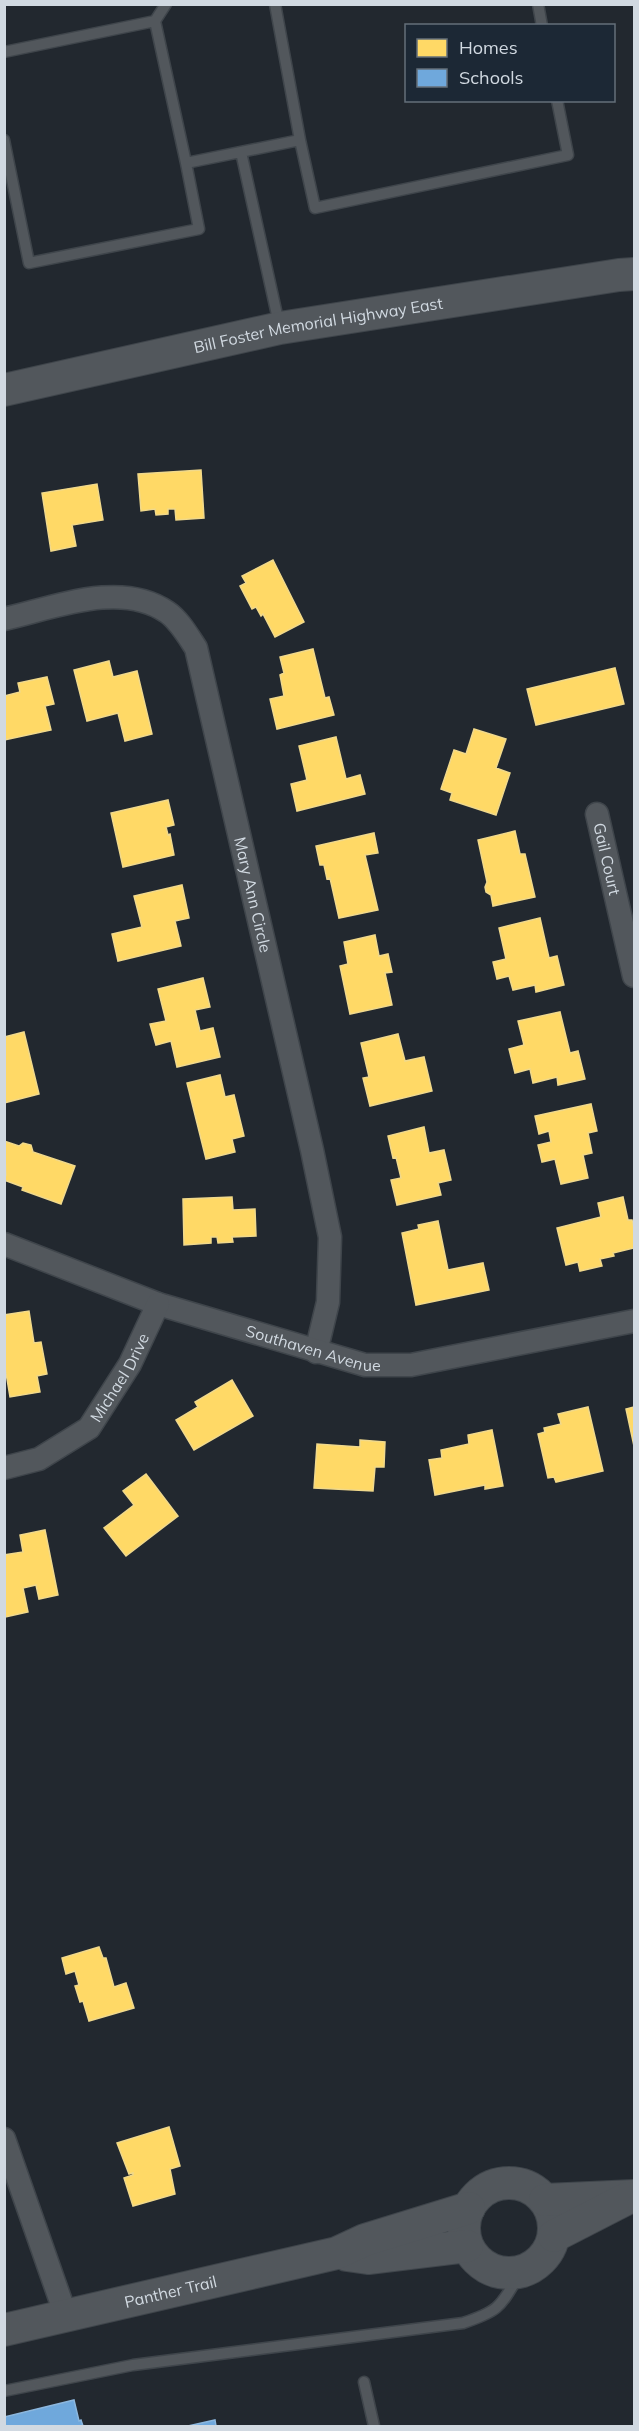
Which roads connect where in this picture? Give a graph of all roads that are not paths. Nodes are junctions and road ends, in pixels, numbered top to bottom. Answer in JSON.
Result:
{"nodes":[{"id":1,"x":166,"y":4,"type":"edge"},
{"id":2,"x":274,"y":4,"type":"edge"},
{"id":3,"x":538,"y":4,"type":"edge"},
{"id":4,"x":155,"y":21,"type":"junction"},
{"id":5,"x":542,"y":24,"type":"edge"},
{"id":6,"x":4,"y":52,"type":"edge"},
{"id":7,"x":557,"y":102,"type":"edge"},
{"id":8,"x":4,"y":140,"type":"edge"},
{"id":9,"x":300,"y":140,"type":"junction"},
{"id":10,"x":241,"y":152,"type":"junction"},
{"id":11,"x":186,"y":163,"type":"junction"},
{"id":12,"x":634,"y":274,"type":"edge"},
{"id":13,"x":279,"y":328,"type":"junction"},
{"id":14,"x":4,"y":390,"type":"edge"},
{"id":15,"x":4,"y":620,"type":"edge"},
{"id":16,"x":597,"y":814,"type":"dead end"},
{"id":17,"x":634,"y":976,"type":"edge"},
{"id":18,"x":4,"y":1244,"type":"edge"},
{"id":19,"x":158,"y":1304,"type":"junction"},
{"id":20,"x":634,"y":1321,"type":"edge"},
{"id":21,"x":316,"y":1352,"type":"junction"},
{"id":22,"x":4,"y":1468,"type":"edge"},
{"id":23,"x":4,"y":2139,"type":"edge"},
{"id":24,"x":631,"y":2197,"type":"edge"},
{"id":25,"x":545,"y":2199,"type":"junction"},
{"id":26,"x":469,"y":2208,"type":"junction"},
{"id":27,"x":554,"y":2236,"type":"junction"},
{"id":28,"x":467,"y":2246,"type":"junction"},
{"id":29,"x":337,"y":2253,"type":"junction"},
{"id":30,"x":521,"y":2272,"type":"junction"},
{"id":31,"x":66,"y":2316,"type":"junction"},
{"id":32,"x":4,"y":2330,"type":"edge"},
{"id":33,"x":364,"y":2382,"type":"dead end"},
{"id":34,"x":4,"y":2391,"type":"edge"},
{"id":35,"x":374,"y":2427,"type":"edge"}],
"edges":[{"from":1,"to":4,"type":"lane"},
{"from":2,"to":9,"type":"lane"},
{"from":3,"to":5,"type":"lane"},
{"from":4,"to":6,"type":"lane"},
{"from":4,"to":11,"type":"lane"},
{"from":7,"to":9,"type":"lane"},
{"from":8,"to":11,"type":"lane"},
{"from":9,"to":10,"type":"lane"},
{"from":10,"to":11,"type":"lane"},
{"from":10,"to":13,"type":"lane"},
{"from":12,"to":13,"type":"street","name":"Bill Foster Memorial Highway East"},
{"from":13,"to":14,"type":"street","name":"Bill Foster Memorial Highway East"},
{"from":15,"to":21,"type":"street","name":"Mary Ann Circle"},
{"from":16,"to":17,"type":"street","name":"Gail Court"},
{"from":18,"to":19,"type":"street","name":"Southaven Avenue"},
{"from":19,"to":21,"type":"street","name":"Southaven Avenue"},
{"from":19,"to":22,"type":"street","name":"Michael Drive"},
{"from":20,"to":21,"type":"street","name":"Southaven Avenue"},
{"from":23,"to":31,"type":"street"},
{"from":24,"to":25,"type":"street"},
{"from":24,"to":27,"type":"street"},
{"from":25,"to":26,"type":"street"},
{"from":25,"to":27,"type":"street"},
{"from":26,"to":28,"type":"street"},
{"from":26,"to":29,"type":"street","name":"Panther Trail"},
{"from":27,"to":30,"type":"street"},
{"from":28,"to":29,"type":"street","name":"Panther Trail"},
{"from":28,"to":30,"type":"street"},
{"from":29,"to":31,"type":"street","name":"Panther Trail"},
{"from":30,"to":34,"type":"lane"},
{"from":31,"to":32,"type":"street","name":"Panther Trail"},
{"from":33,"to":35,"type":"lane"}]}
